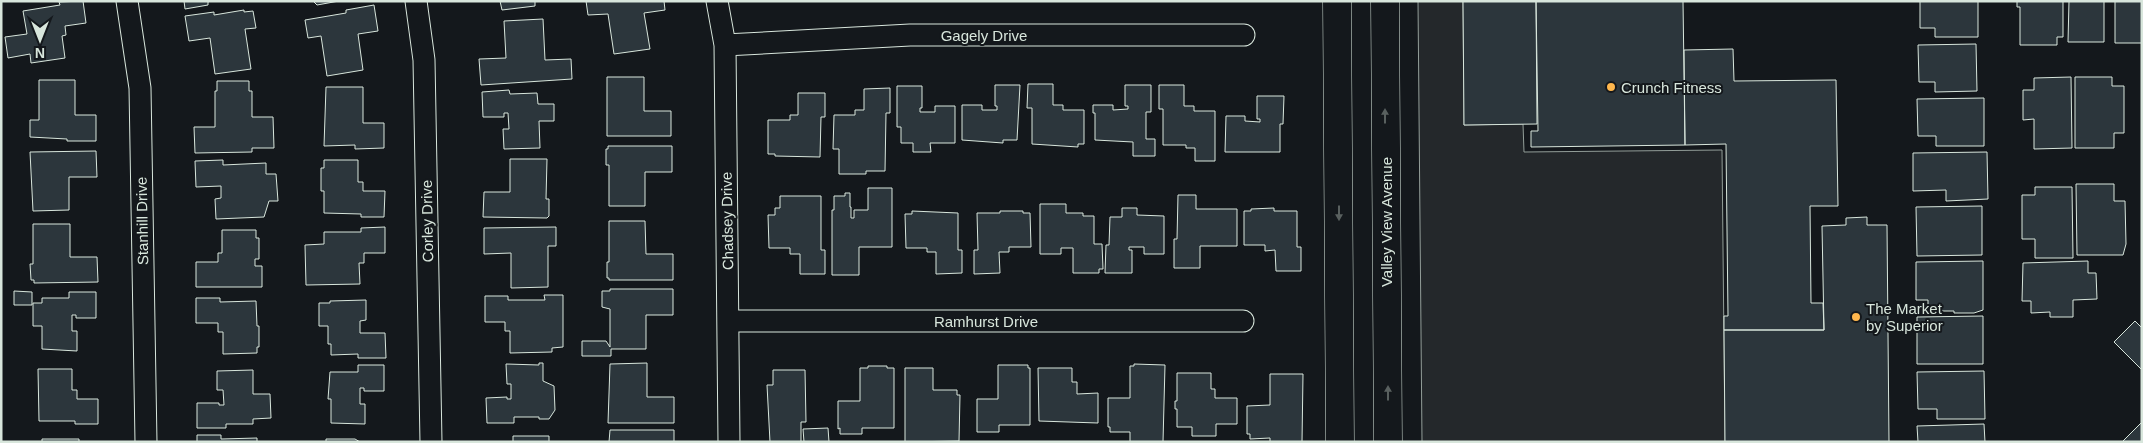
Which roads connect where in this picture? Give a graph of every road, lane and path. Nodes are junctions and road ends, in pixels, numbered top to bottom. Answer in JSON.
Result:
{"nodes":[{"id":1,"x":127,"y":1,"type":"edge"},
{"id":2,"x":416,"y":1,"type":"edge"},
{"id":3,"x":718,"y":1,"type":"edge"},
{"id":4,"x":1337,"y":1,"type":"edge"},
{"id":5,"x":1384,"y":1,"type":"edge"},
{"id":6,"x":1244,"y":34,"type":"dead end"},
{"id":7,"x":725,"y":45,"type":"junction"},
{"id":8,"x":729,"y":320,"type":"junction"},
{"id":9,"x":1243,"y":321,"type":"dead end"},
{"id":10,"x":146,"y":442,"type":"edge"},
{"id":11,"x":431,"y":442,"type":"edge"},
{"id":12,"x":729,"y":442,"type":"edge"},
{"id":13,"x":1340,"y":442,"type":"edge"},
{"id":14,"x":1388,"y":442,"type":"edge"}],
"edges":[{"from":1,"to":10,"type":"street","name":"Stanhill Drive"},
{"from":2,"to":11,"type":"street","name":"Corley Drive"},
{"from":3,"to":7,"type":"street","name":"Chadsey Drive"},
{"from":4,"to":13,"type":"main road","one_way":true},
{"from":14,"to":5,"type":"main road","name":"Valley View Avenue","one_way":true},
{"from":6,"to":7,"type":"street","name":"Gagely Drive"},
{"from":7,"to":8,"type":"street","name":"Chadsey Drive"},
{"from":8,"to":9,"type":"street","name":"Ramhurst Drive"},
{"from":8,"to":12,"type":"street","name":"Chadsey Drive"}]}
